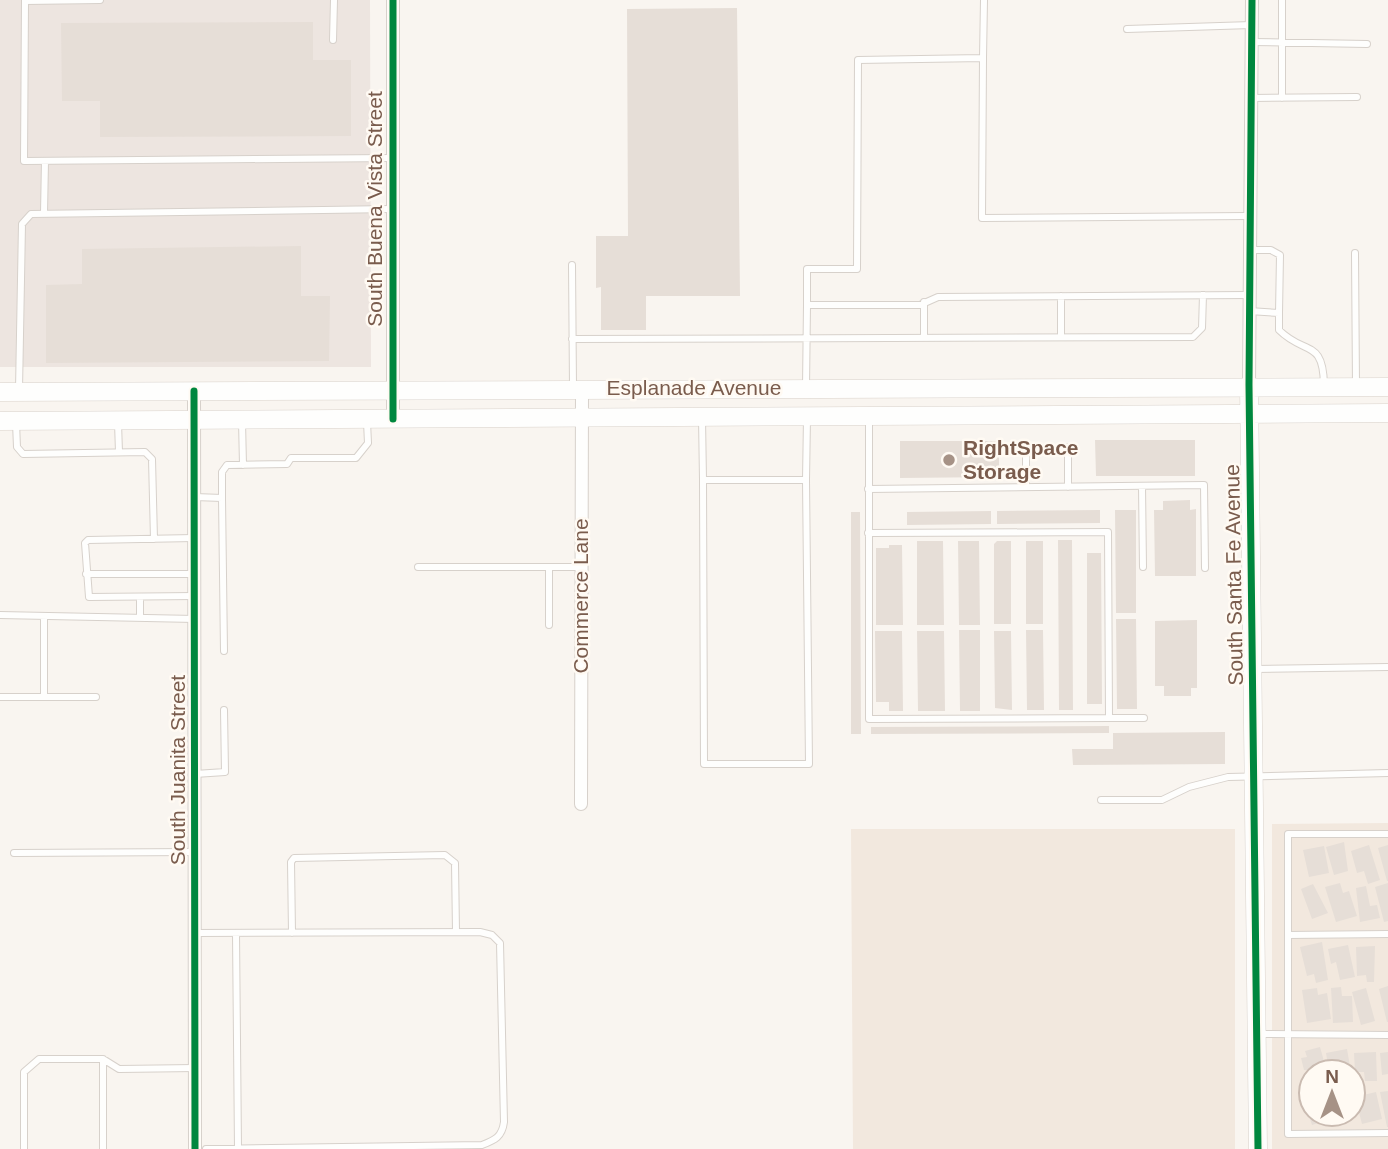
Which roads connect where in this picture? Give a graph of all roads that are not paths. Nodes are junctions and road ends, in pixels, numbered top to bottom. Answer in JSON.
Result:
{"nodes":[{"id":1,"x":24,"y":0,"type":"edge"},
{"id":2,"x":100,"y":0,"type":"edge"},
{"id":3,"x":334,"y":0,"type":"edge"},
{"id":4,"x":393,"y":0,"type":"edge"},
{"id":5,"x":984,"y":0,"type":"edge"},
{"id":6,"x":1252,"y":0,"type":"edge"},
{"id":7,"x":1282,"y":0,"type":"edge"},
{"id":8,"x":1251,"y":25,"type":"junction"},
{"id":9,"x":1127,"y":29,"type":"dead end"},
{"id":10,"x":333,"y":40,"type":"dead end"},
{"id":11,"x":1251,"y":42,"type":"junction"},
{"id":12,"x":1282,"y":42,"type":"junction"},
{"id":13,"x":1367,"y":44,"type":"dead end"},
{"id":14,"x":983,"y":58,"type":"junction"},
{"id":15,"x":1282,"y":97,"type":"junction"},
{"id":16,"x":1356,"y":97,"type":"dead end"},
{"id":17,"x":1251,"y":98,"type":"junction"},
{"id":18,"x":392,"y":158,"type":"junction"},
{"id":19,"x":45,"y":162,"type":"junction"},
{"id":20,"x":392,"y":209,"type":"junction"},
{"id":21,"x":44,"y":213,"type":"junction"},
{"id":22,"x":1250,"y":216,"type":"junction"},
{"id":23,"x":1250,"y":250,"type":"junction"},
{"id":24,"x":1354,"y":253,"type":"dead end"},
{"id":25,"x":572,"y":265,"type":"dead end"},
{"id":26,"x":1203,"y":295,"type":"junction"},
{"id":27,"x":1249,"y":295,"type":"junction"},
{"id":28,"x":1061,"y":296,"type":"junction"},
{"id":29,"x":924,"y":302,"type":"junction"},
{"id":30,"x":807,"y":305,"type":"junction"},
{"id":31,"x":1249,"y":311,"type":"junction"},
{"id":32,"x":1279,"y":313,"type":"junction"},
{"id":33,"x":1062,"y":337,"type":"junction"},
{"id":34,"x":807,"y":338,"type":"junction"},
{"id":35,"x":924,"y":338,"type":"junction"},
{"id":36,"x":572,"y":340,"type":"junction"},
{"id":37,"x":1249,"y":385,"type":"junction"},
{"id":38,"x":1324,"y":385,"type":"junction"},
{"id":39,"x":1356,"y":385,"type":"junction"},
{"id":40,"x":961,"y":386,"type":"junction"},
{"id":41,"x":806,"y":387,"type":"junction"},
{"id":42,"x":1388,"y":387,"type":"edge"},
{"id":43,"x":577,"y":388,"type":"junction"},
{"id":44,"x":392,"y":389,"type":"junction"},
{"id":45,"x":194,"y":391,"type":"junction"},
{"id":46,"x":0,"y":392,"type":"edge"},
{"id":47,"x":19,"y":392,"type":"junction"},
{"id":48,"x":1250,"y":413,"type":"junction"},
{"id":49,"x":1388,"y":413,"type":"edge"},
{"id":50,"x":869,"y":415,"type":"junction"},
{"id":51,"x":960,"y":415,"type":"junction"},
{"id":52,"x":702,"y":416,"type":"junction"},
{"id":53,"x":807,"y":416,"type":"junction"},
{"id":54,"x":581,"y":417,"type":"junction"},
{"id":55,"x":195,"y":419,"type":"junction"},
{"id":56,"x":242,"y":419,"type":"junction"},
{"id":57,"x":368,"y":419,"type":"junction"},
{"id":58,"x":393,"y":419,"type":"junction"},
{"id":59,"x":118,"y":420,"type":"junction"},
{"id":60,"x":8,"y":421,"type":"edge"},
{"id":61,"x":1026,"y":447,"type":"dead end"},
{"id":62,"x":1068,"y":447,"type":"dead end"},
{"id":63,"x":119,"y":452,"type":"junction"},
{"id":64,"x":243,"y":465,"type":"junction"},
{"id":65,"x":703,"y":480,"type":"junction"},
{"id":66,"x":806,"y":480,"type":"junction"},
{"id":67,"x":1068,"y":486,"type":"junction"},
{"id":68,"x":1142,"y":486,"type":"junction"},
{"id":69,"x":1026,"y":487,"type":"junction"},
{"id":70,"x":868,"y":489,"type":"junction"},
{"id":71,"x":195,"y":498,"type":"junction"},
{"id":72,"x":222,"y":498,"type":"junction"},
{"id":73,"x":868,"y":533,"type":"junction"},
{"id":74,"x":195,"y":538,"type":"junction"},
{"id":75,"x":154,"y":539,"type":"junction"},
{"id":76,"x":418,"y":567,"type":"dead end"},
{"id":77,"x":549,"y":567,"type":"junction"},
{"id":78,"x":580,"y":567,"type":"junction"},
{"id":79,"x":1143,"y":567,"type":"dead end"},
{"id":80,"x":1205,"y":568,"type":"dead end"},
{"id":81,"x":86,"y":574,"type":"junction"},
{"id":82,"x":195,"y":574,"type":"junction"},
{"id":83,"x":195,"y":596,"type":"junction"},
{"id":84,"x":140,"y":597,"type":"junction"},
{"id":85,"x":0,"y":615,"type":"edge"},
{"id":86,"x":44,"y":617,"type":"junction"},
{"id":87,"x":140,"y":617,"type":"junction"},
{"id":88,"x":195,"y":619,"type":"junction"},
{"id":89,"x":549,"y":625,"type":"dead end"},
{"id":90,"x":223,"y":651,"type":"dead end"},
{"id":91,"x":1388,"y":667,"type":"edge"},
{"id":92,"x":1253,"y":669,"type":"junction"},
{"id":93,"x":0,"y":697,"type":"edge"},
{"id":94,"x":44,"y":697,"type":"junction"},
{"id":95,"x":96,"y":697,"type":"dead end"},
{"id":96,"x":224,"y":710,"type":"dead end"},
{"id":97,"x":1109,"y":718,"type":"junction"},
{"id":98,"x":1144,"y":718,"type":"dead end"},
{"id":99,"x":1388,"y":773,"type":"edge"},
{"id":100,"x":195,"y":774,"type":"junction"},
{"id":101,"x":1254,"y":776,"type":"junction"},
{"id":102,"x":1101,"y":800,"type":"dead end"},
{"id":103,"x":581,"y":804,"type":"dead end"},
{"id":104,"x":1388,"y":834,"type":"edge"},
{"id":105,"x":195,"y":852,"type":"junction"},
{"id":106,"x":14,"y":853,"type":"dead end"},
{"id":107,"x":456,"y":932,"type":"junction"},
{"id":108,"x":195,"y":933,"type":"junction"},
{"id":109,"x":236,"y":933,"type":"junction"},
{"id":110,"x":292,"y":933,"type":"junction"},
{"id":111,"x":1388,"y":934,"type":"edge"},
{"id":112,"x":1289,"y":935,"type":"junction"},
{"id":113,"x":1257,"y":1034,"type":"junction"},
{"id":114,"x":1289,"y":1034,"type":"junction"},
{"id":115,"x":1388,"y":1035,"type":"edge"},
{"id":116,"x":103,"y":1059,"type":"junction"},
{"id":117,"x":195,"y":1068,"type":"junction"},
{"id":118,"x":1388,"y":1133,"type":"edge"},
{"id":119,"x":238,"y":1148,"type":"edge"},
{"id":120,"x":24,"y":1149,"type":"edge"},
{"id":121,"x":103,"y":1149,"type":"edge"},
{"id":122,"x":195,"y":1149,"type":"edge"},
{"id":123,"x":205,"y":1149,"type":"edge"},
{"id":124,"x":1258,"y":1149,"type":"edge"}],
"edges":[{"from":1,"to":2,"type":"lane"},
{"from":1,"to":19,"type":"lane"},
{"from":3,"to":10,"type":"lane"},
{"from":4,"to":18,"type":"street","name":"South Buena Vista Street"},
{"from":5,"to":14,"type":"lane"},
{"from":6,"to":8,"type":"street","name":"South Santa Fe Avenue"},
{"from":7,"to":12,"type":"lane"},
{"from":8,"to":9,"type":"lane"},
{"from":8,"to":11,"type":"street","name":"South Santa Fe Avenue"},
{"from":11,"to":12,"type":"lane"},
{"from":11,"to":17,"type":"street","name":"South Santa Fe Avenue"},
{"from":12,"to":13,"type":"lane"},
{"from":12,"to":15,"type":"lane"},
{"from":14,"to":22,"type":"lane"},
{"from":14,"to":30,"type":"lane"},
{"from":15,"to":16,"type":"lane"},
{"from":15,"to":17,"type":"lane"},
{"from":17,"to":22,"type":"street","name":"South Santa Fe Avenue"},
{"from":18,"to":19,"type":"lane"},
{"from":18,"to":20,"type":"street","name":"South Buena Vista Street"},
{"from":19,"to":21,"type":"lane"},
{"from":20,"to":21,"type":"lane"},
{"from":20,"to":44,"type":"street","name":"South Buena Vista Street"},
{"from":21,"to":47,"type":"lane"},
{"from":22,"to":23,"type":"street","name":"South Santa Fe Avenue"},
{"from":23,"to":27,"type":"street","name":"South Santa Fe Avenue"},
{"from":23,"to":32,"type":"lane"},
{"from":24,"to":39,"type":"lane"},
{"from":25,"to":36,"type":"lane"},
{"from":26,"to":27,"type":"lane"},
{"from":26,"to":28,"type":"lane"},
{"from":26,"to":33,"type":"lane"},
{"from":27,"to":31,"type":"street","name":"South Santa Fe Avenue"},
{"from":28,"to":29,"type":"lane"},
{"from":28,"to":33,"type":"lane"},
{"from":29,"to":30,"type":"lane"},
{"from":29,"to":35,"type":"lane"},
{"from":30,"to":34,"type":"lane"},
{"from":31,"to":32,"type":"lane"},
{"from":31,"to":37,"type":"street","name":"South Santa Fe Avenue"},
{"from":32,"to":38,"type":"lane"},
{"from":33,"to":35,"type":"lane"},
{"from":34,"to":35,"type":"lane"},
{"from":34,"to":36,"type":"lane"},
{"from":34,"to":41,"type":"lane"},
{"from":36,"to":43,"type":"lane"},
{"from":37,"to":38,"type":"main road","name":"Esplanade Avenue"},
{"from":37,"to":40,"type":"main road","name":"Esplanade Avenue"},
{"from":37,"to":48,"type":"main road","name":"South Santa Fe Avenue"},
{"from":38,"to":39,"type":"main road","name":"Esplanade Avenue"},
{"from":39,"to":42,"type":"main road","name":"Esplanade Avenue"},
{"from":40,"to":41,"type":"main road","name":"Esplanade Avenue"},
{"from":40,"to":51,"type":"main road"},
{"from":41,"to":43,"type":"main road","name":"Esplanade Avenue"},
{"from":41,"to":53,"type":"main road"},
{"from":43,"to":44,"type":"main road","name":"Esplanade Avenue"},
{"from":43,"to":54,"type":"street","name":"Commerce Lane"},
{"from":44,"to":45,"type":"main road","name":"Esplanade Avenue"},
{"from":44,"to":58,"type":"street","name":"South Buena Vista Street"},
{"from":45,"to":47,"type":"main road","name":"Esplanade Avenue"},
{"from":45,"to":55,"type":"street","name":"South Juanita Street"},
{"from":46,"to":47,"type":"main road","name":"Esplanade Avenue"},
{"from":48,"to":49,"type":"main road","name":"Esplanade Avenue"},
{"from":48,"to":51,"type":"main road","name":"Esplanade Avenue"},
{"from":48,"to":92,"type":"main road","name":"South Santa Fe Avenue"},
{"from":50,"to":51,"type":"main road","name":"Esplanade Avenue"},
{"from":50,"to":53,"type":"main road","name":"Esplanade Avenue"},
{"from":50,"to":70,"type":"lane"},
{"from":52,"to":53,"type":"main road","name":"Esplanade Avenue"},
{"from":52,"to":54,"type":"main road","name":"Esplanade Avenue"},
{"from":52,"to":65,"type":"lane"},
{"from":53,"to":66,"type":"lane"},
{"from":54,"to":58,"type":"main road","name":"Esplanade Avenue"},
{"from":54,"to":78,"type":"street","name":"Commerce Lane"},
{"from":55,"to":56,"type":"main road","name":"Esplanade Avenue"},
{"from":55,"to":59,"type":"main road","name":"Esplanade Avenue"},
{"from":55,"to":71,"type":"street","name":"South Juanita Street"},
{"from":56,"to":57,"type":"main road","name":"Esplanade Avenue"},
{"from":56,"to":64,"type":"lane"},
{"from":57,"to":58,"type":"main road","name":"Esplanade Avenue"},
{"from":57,"to":64,"type":"lane"},
{"from":59,"to":60,"type":"main road","name":"Esplanade Avenue"},
{"from":59,"to":63,"type":"lane"},
{"from":60,"to":63,"type":"lane"},
{"from":61,"to":69,"type":"lane"},
{"from":62,"to":67,"type":"lane"},
{"from":63,"to":75,"type":"lane"},
{"from":64,"to":72,"type":"lane"},
{"from":65,"to":66,"type":"lane"},
{"from":65,"to":66,"type":"lane"},
{"from":67,"to":68,"type":"lane"},
{"from":67,"to":69,"type":"lane"},
{"from":68,"to":79,"type":"lane"},
{"from":68,"to":80,"type":"lane"},
{"from":69,"to":70,"type":"lane"},
{"from":70,"to":73,"type":"lane"},
{"from":71,"to":72,"type":"lane"},
{"from":71,"to":74,"type":"street","name":"South Juanita Street"},
{"from":72,"to":90,"type":"lane"},
{"from":73,"to":97,"type":"lane"},
{"from":73,"to":97,"type":"lane"},
{"from":74,"to":75,"type":"lane"},
{"from":74,"to":82,"type":"street","name":"South Juanita Street"},
{"from":75,"to":81,"type":"lane"},
{"from":76,"to":77,"type":"lane"},
{"from":77,"to":78,"type":"lane"},
{"from":77,"to":89,"type":"lane"},
{"from":78,"to":103,"type":"street","name":"Commerce Lane"},
{"from":81,"to":82,"type":"lane"},
{"from":81,"to":84,"type":"lane"},
{"from":82,"to":83,"type":"street","name":"South Juanita Street"},
{"from":83,"to":84,"type":"lane"},
{"from":83,"to":88,"type":"street","name":"South Juanita Street"},
{"from":84,"to":87,"type":"lane"},
{"from":85,"to":86,"type":"lane"},
{"from":86,"to":87,"type":"lane"},
{"from":86,"to":94,"type":"lane"},
{"from":87,"to":88,"type":"lane"},
{"from":88,"to":100,"type":"street","name":"South Juanita Street"},
{"from":91,"to":92,"type":"lane"},
{"from":92,"to":101,"type":"main road","name":"South Santa Fe Avenue"},
{"from":93,"to":94,"type":"lane"},
{"from":94,"to":95,"type":"lane"},
{"from":96,"to":100,"type":"lane"},
{"from":97,"to":98,"type":"lane"},
{"from":99,"to":101,"type":"lane"},
{"from":100,"to":105,"type":"street","name":"South Juanita Street"},
{"from":101,"to":102,"type":"lane"},
{"from":101,"to":113,"type":"main road","name":"South Santa Fe Avenue"},
{"from":104,"to":112,"type":"lane"},
{"from":105,"to":106,"type":"lane"},
{"from":105,"to":108,"type":"street","name":"South Juanita Street"},
{"from":107,"to":110,"type":"lane"},
{"from":107,"to":110,"type":"lane"},
{"from":107,"to":119,"type":"lane"},
{"from":108,"to":109,"type":"lane"},
{"from":108,"to":117,"type":"street","name":"South Juanita Street"},
{"from":109,"to":110,"type":"lane"},
{"from":109,"to":119,"type":"lane"},
{"from":111,"to":112,"type":"lane"},
{"from":112,"to":114,"type":"lane"},
{"from":113,"to":114,"type":"lane"},
{"from":113,"to":124,"type":"main road","name":"South Santa Fe Avenue"},
{"from":114,"to":115,"type":"lane"},
{"from":114,"to":118,"type":"lane"},
{"from":116,"to":117,"type":"lane"},
{"from":116,"to":120,"type":"lane"},
{"from":116,"to":121,"type":"lane"},
{"from":117,"to":122,"type":"street","name":"South Juanita Street"},
{"from":119,"to":123,"type":"lane"}]}
